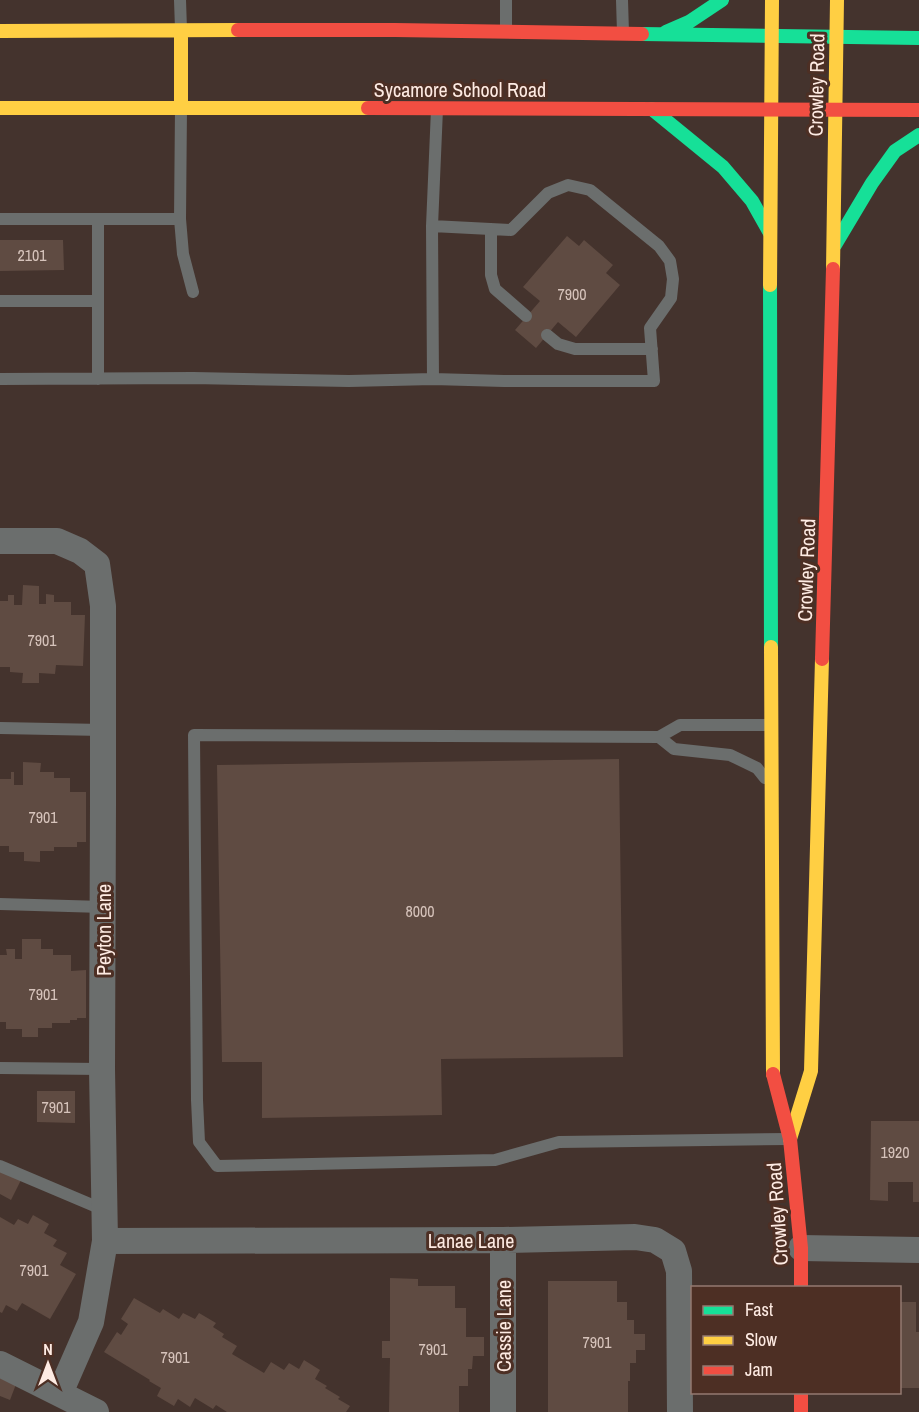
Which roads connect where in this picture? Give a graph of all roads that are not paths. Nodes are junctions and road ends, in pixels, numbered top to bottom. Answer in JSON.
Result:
{"nodes":[{"id":1,"x":180,"y":0,"type":"edge"},
{"id":2,"x":506,"y":0,"type":"edge"},
{"id":3,"x":622,"y":0,"type":"edge"},
{"id":4,"x":722,"y":0,"type":"edge"},
{"id":5,"x":772,"y":0,"type":"edge"},
{"id":6,"x":837,"y":0,"type":"edge"},
{"id":7,"x":0,"y":31,"type":"edge"},
{"id":8,"x":181,"y":31,"type":"junction"},
{"id":9,"x":506,"y":32,"type":"junction"},
{"id":10,"x":623,"y":33,"type":"junction"},
{"id":11,"x":664,"y":34,"type":"junction"},
{"id":12,"x":772,"y":35,"type":"junction"},
{"id":13,"x":836,"y":36,"type":"junction"},
{"id":14,"x":919,"y":38,"type":"edge"},
{"id":15,"x":181,"y":107,"type":"junction"},
{"id":16,"x":0,"y":108,"type":"edge"},
{"id":17,"x":437,"y":108,"type":"junction"},
{"id":18,"x":652,"y":108,"type":"junction"},
{"id":19,"x":772,"y":108,"type":"junction"},
{"id":20,"x":835,"y":108,"type":"junction"},
{"id":21,"x":919,"y":110,"type":"edge"},
{"id":22,"x":919,"y":135,"type":"edge"},
{"id":23,"x":0,"y":219,"type":"edge"},
{"id":24,"x":98,"y":219,"type":"junction"},
{"id":25,"x":180,"y":219,"type":"junction"},
{"id":26,"x":432,"y":226,"type":"junction"},
{"id":27,"x":491,"y":229,"type":"junction"},
{"id":28,"x":770,"y":233,"type":"junction"},
{"id":29,"x":834,"y":246,"type":"junction"},
{"id":30,"x":193,"y":292,"type":"dead end"},
{"id":31,"x":0,"y":301,"type":"edge"},
{"id":32,"x":98,"y":301,"type":"junction"},
{"id":33,"x":526,"y":316,"type":"dead end"},
{"id":34,"x":548,"y":335,"type":"dead end"},
{"id":35,"x":652,"y":349,"type":"junction"},
{"id":36,"x":0,"y":379,"type":"edge"},
{"id":37,"x":98,"y":379,"type":"junction"},
{"id":38,"x":433,"y":379,"type":"junction"},
{"id":39,"x":0,"y":541,"type":"edge"},
{"id":40,"x":772,"y":725,"type":"junction"},
{"id":41,"x":0,"y":728,"type":"edge"},
{"id":42,"x":103,"y":730,"type":"junction"},
{"id":43,"x":659,"y":737,"type":"junction"},
{"id":44,"x":782,"y":739,"type":"dead end"},
{"id":45,"x":772,"y":787,"type":"junction"},
{"id":46,"x":0,"y":904,"type":"edge"},
{"id":47,"x":103,"y":907,"type":"junction"},
{"id":48,"x":802,"y":963,"type":"dead end"},
{"id":49,"x":814,"y":995,"type":"junction"},
{"id":50,"x":0,"y":1068,"type":"edge"},
{"id":51,"x":102,"y":1069,"type":"junction"},
{"id":52,"x":790,"y":1139,"type":"junction"},
{"id":53,"x":0,"y":1166,"type":"edge"},
{"id":54,"x":104,"y":1210,"type":"junction"},
{"id":55,"x":105,"y":1240,"type":"junction"},
{"id":56,"x":503,"y":1240,"type":"junction"},
{"id":57,"x":801,"y":1248,"type":"junction"},
{"id":58,"x":919,"y":1250,"type":"edge"},
{"id":59,"x":801,"y":1286,"type":"edge"},
{"id":60,"x":0,"y":1364,"type":"edge"},
{"id":61,"x":60,"y":1393,"type":"junction"},
{"id":62,"x":801,"y":1394,"type":"edge"},
{"id":63,"x":96,"y":1412,"type":"edge"},
{"id":64,"x":503,"y":1412,"type":"edge"},
{"id":65,"x":680,"y":1412,"type":"edge"},
{"id":66,"x":801,"y":1412,"type":"edge"}],
"edges":[{"from":1,"to":8,"type":"lane"},
{"from":2,"to":9,"type":"lane"},
{"from":3,"to":10,"type":"lane"},
{"from":4,"to":11,"type":"main road"},
{"from":5,"to":12,"type":"main road","name":"Crowley Road"},
{"from":6,"to":13,"type":"main road","name":"Crowley Road"},
{"from":7,"to":8,"type":"main road"},
{"from":8,"to":9,"type":"main road"},
{"from":8,"to":15,"type":"main road"},
{"from":9,"to":10,"type":"main road"},
{"from":10,"to":11,"type":"main road"},
{"from":11,"to":12,"type":"main road"},
{"from":12,"to":13,"type":"main road"},
{"from":12,"to":19,"type":"main road","name":"Crowley Road"},
{"from":13,"to":14,"type":"main road"},
{"from":13,"to":20,"type":"main road","name":"Crowley Road"},
{"from":15,"to":16,"type":"main road","name":"Sycamore School Road"},
{"from":15,"to":17,"type":"main road","name":"Sycamore School Road"},
{"from":15,"to":25,"type":"lane"},
{"from":17,"to":18,"type":"main road","name":"Sycamore School Road"},
{"from":17,"to":26,"type":"lane"},
{"from":18,"to":19,"type":"main road","name":"Sycamore School Road"},
{"from":18,"to":28,"type":"main road"},
{"from":19,"to":20,"type":"main road","name":"Sycamore School Road"},
{"from":19,"to":28,"type":"main road","name":"Crowley Road"},
{"from":20,"to":21,"type":"main road","name":"Sycamore School Road"},
{"from":20,"to":29,"type":"main road","name":"Crowley Road"},
{"from":22,"to":29,"type":"main road"},
{"from":23,"to":24,"type":"lane"},
{"from":24,"to":25,"type":"lane"},
{"from":24,"to":32,"type":"lane"},
{"from":25,"to":30,"type":"lane"},
{"from":26,"to":27,"type":"lane"},
{"from":26,"to":38,"type":"lane"},
{"from":27,"to":33,"type":"lane"},
{"from":27,"to":35,"type":"lane"},
{"from":28,"to":40,"type":"main road","name":"Crowley Road"},
{"from":29,"to":49,"type":"main road","name":"Crowley Road"},
{"from":31,"to":32,"type":"lane"},
{"from":32,"to":37,"type":"lane"},
{"from":34,"to":35,"type":"lane"},
{"from":35,"to":38,"type":"lane"},
{"from":36,"to":37,"type":"lane"},
{"from":37,"to":38,"type":"lane"},
{"from":39,"to":42,"type":"street","name":"Peyton Lane"},
{"from":40,"to":43,"type":"lane"},
{"from":40,"to":44,"type":"main road"},
{"from":40,"to":45,"type":"main road","name":"Crowley Road"},
{"from":41,"to":42,"type":"lane"},
{"from":42,"to":47,"type":"street","name":"Peyton Lane"},
{"from":43,"to":45,"type":"lane"},
{"from":43,"to":52,"type":"lane"},
{"from":45,"to":52,"type":"main road","name":"Crowley Road"},
{"from":46,"to":47,"type":"lane"},
{"from":47,"to":51,"type":"street","name":"Peyton Lane"},
{"from":48,"to":49,"type":"main road"},
{"from":49,"to":52,"type":"main road","name":"Crowley Road"},
{"from":50,"to":51,"type":"lane"},
{"from":51,"to":54,"type":"street","name":"Peyton Lane"},
{"from":52,"to":57,"type":"main road","name":"Crowley Road"},
{"from":53,"to":54,"type":"lane"},
{"from":54,"to":55,"type":"street","name":"Peyton Lane"},
{"from":55,"to":56,"type":"street","name":"Lanae Lane"},
{"from":55,"to":61,"type":"street","name":"Peyton Lane"},
{"from":56,"to":64,"type":"street","name":"Cassie Lane"},
{"from":56,"to":65,"type":"street","name":"Lanae Lane"},
{"from":57,"to":58,"type":"street"},
{"from":57,"to":59,"type":"main road","name":"Crowley Road"},
{"from":60,"to":61,"type":"street"},
{"from":61,"to":63,"type":"street"},
{"from":62,"to":66,"type":"main road"}]}
